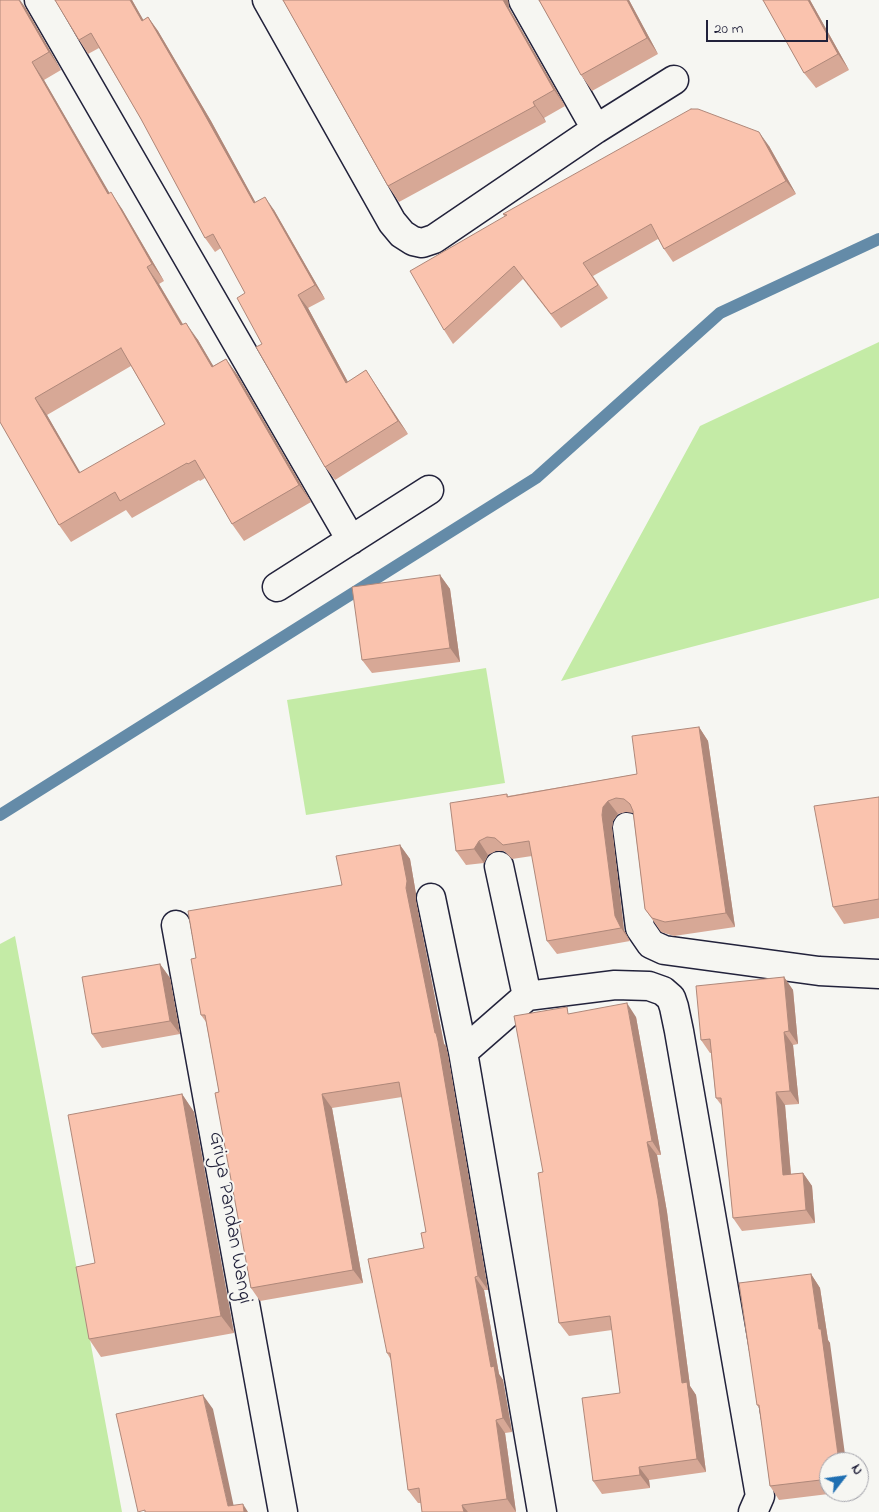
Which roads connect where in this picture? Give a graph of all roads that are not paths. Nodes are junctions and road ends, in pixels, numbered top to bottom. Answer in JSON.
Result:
{"nodes":[{"id":1,"x":39,"y":0,"type":"edge"},
{"id":2,"x":267,"y":0,"type":"edge"},
{"id":3,"x":523,"y":0,"type":"edge"},
{"id":4,"x":674,"y":80,"type":"dead end"},
{"id":5,"x":596,"y":129,"type":"junction"},
{"id":6,"x":429,"y":490,"type":"dead end"},
{"id":7,"x":351,"y":540,"type":"junction"},
{"id":8,"x":278,"y":587,"type":"dead end"},
{"id":9,"x":627,"y":827,"type":"dead end"},
{"id":10,"x":498,"y":866,"type":"dead end"},
{"id":11,"x":432,"y":898,"type":"dead end"},
{"id":12,"x":176,"y":925,"type":"dead end"},
{"id":13,"x":879,"y":974,"type":"edge"},
{"id":14,"x":526,"y":996,"type":"junction"},
{"id":15,"x":463,"y":1052,"type":"junction"},
{"id":16,"x":283,"y":1512,"type":"edge"},
{"id":17,"x":542,"y":1512,"type":"edge"},
{"id":18,"x":753,"y":1512,"type":"edge"}],
"edges":[{"from":1,"to":7,"type":"street"},
{"from":2,"to":5,"type":"street"},
{"from":3,"to":5,"type":"street"},
{"from":4,"to":5,"type":"street"},
{"from":6,"to":7,"type":"street"},
{"from":7,"to":8,"type":"street"},
{"from":9,"to":13,"type":"street"},
{"from":10,"to":14,"type":"street"},
{"from":11,"to":15,"type":"street"},
{"from":12,"to":16,"type":"street","name":"Griya Pandan Wangi"},
{"from":14,"to":15,"type":"street"},
{"from":14,"to":18,"type":"street"},
{"from":15,"to":17,"type":"street"}]}
